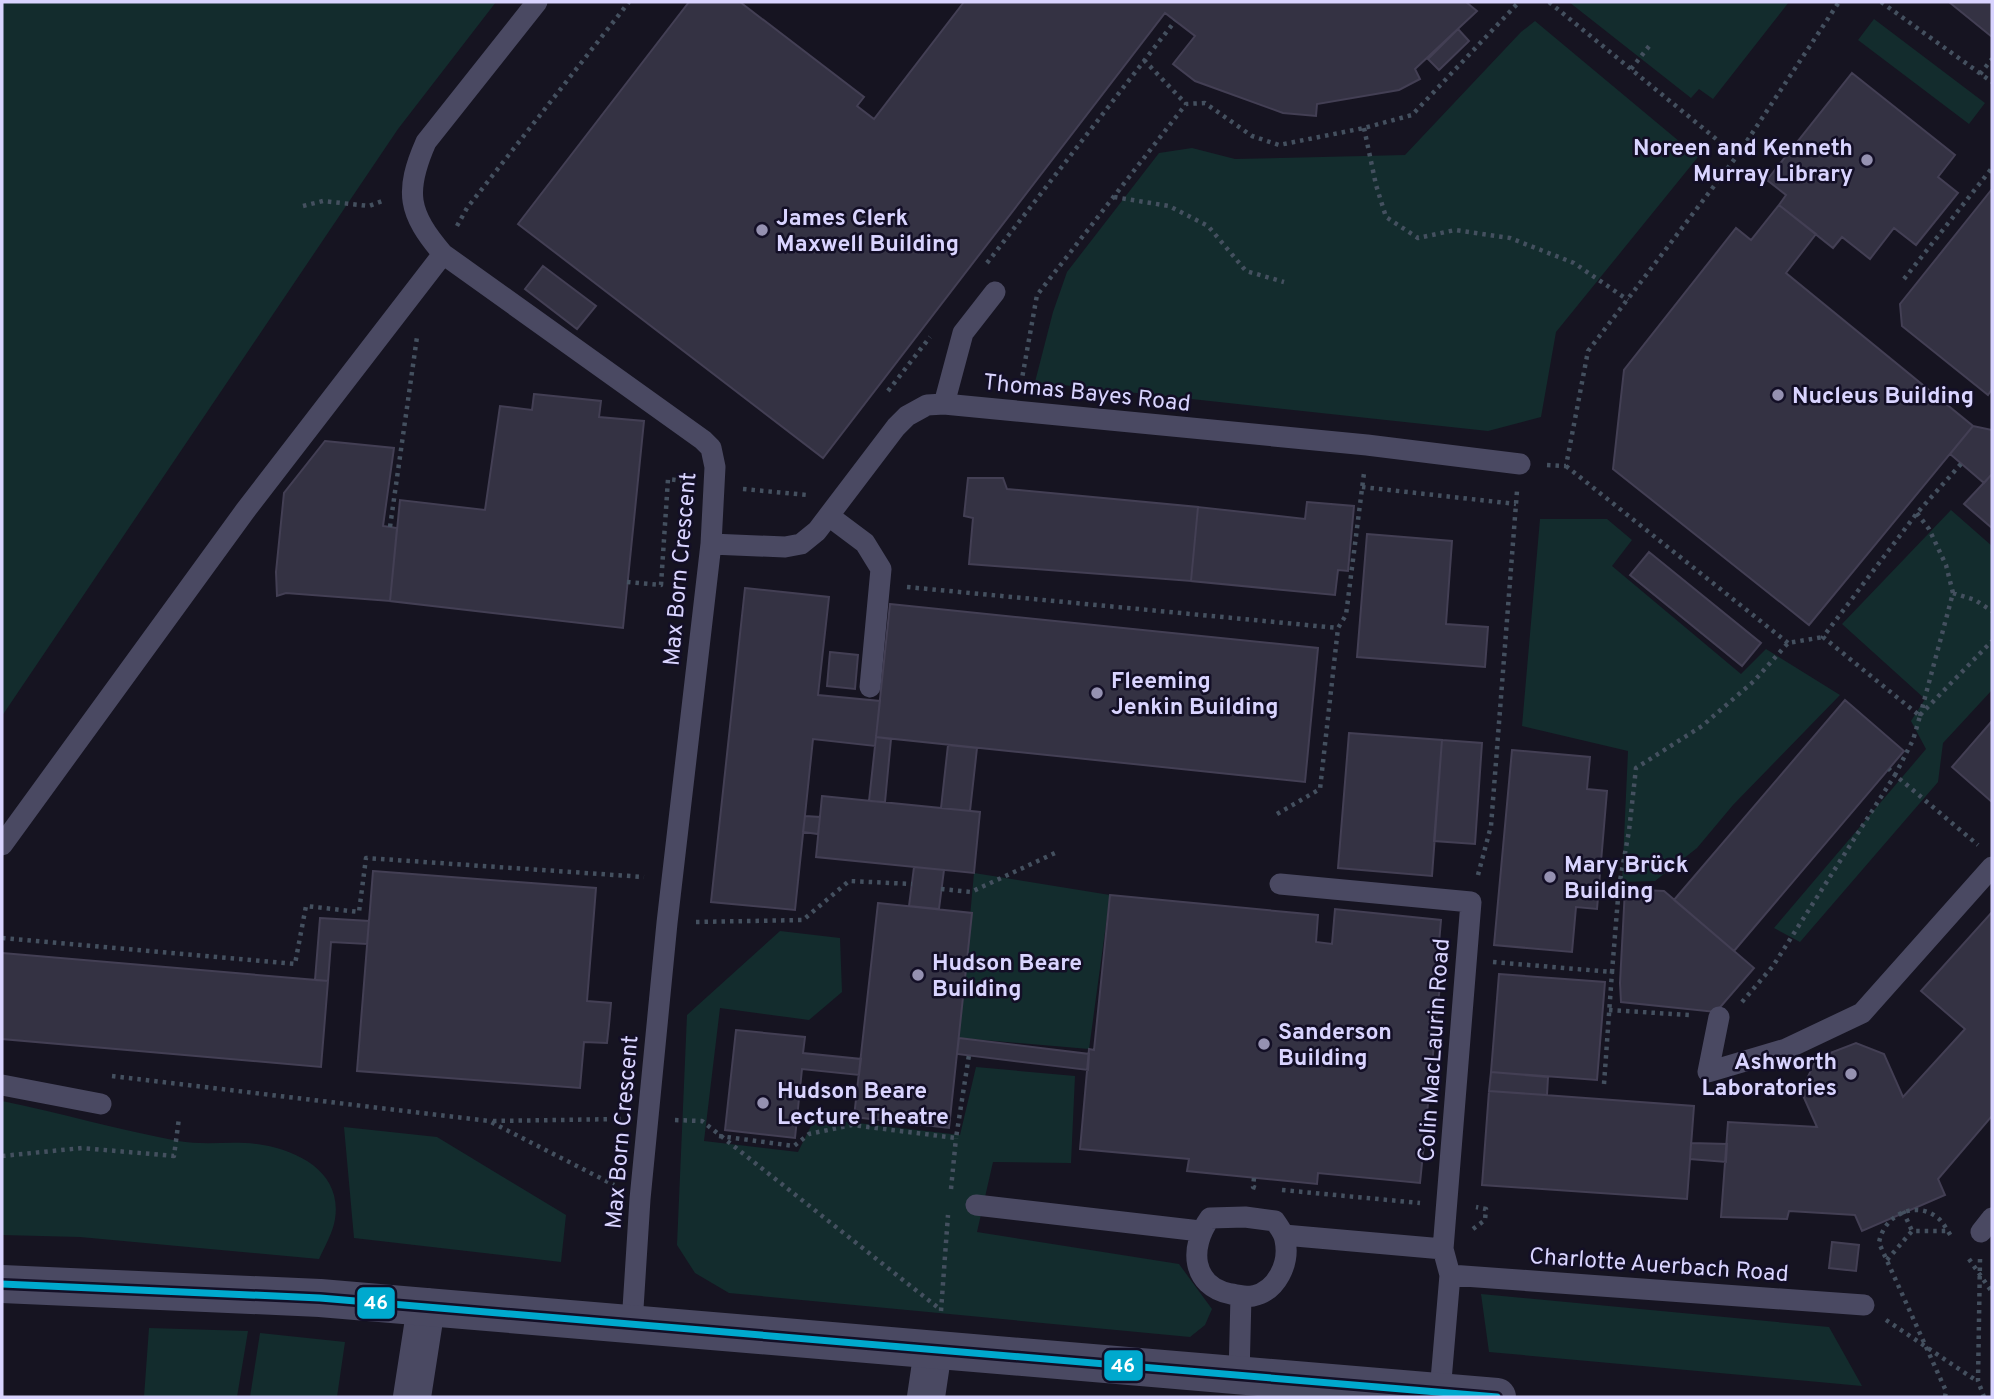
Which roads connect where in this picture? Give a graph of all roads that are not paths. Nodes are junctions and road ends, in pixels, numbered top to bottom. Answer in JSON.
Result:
{"nodes":[{"id":1,"x":537,"y":2,"type":"edge"},
{"id":2,"x":443,"y":254,"type":"junction"},
{"id":3,"x":995,"y":292,"type":"dead end"},
{"id":4,"x":944,"y":404,"type":"junction"},
{"id":5,"x":1520,"y":464,"type":"road end"},
{"id":6,"x":829,"y":516,"type":"junction"},
{"id":7,"x":710,"y":544,"type":"junction"},
{"id":8,"x":870,"y":687,"type":"dead end"},
{"id":9,"x":2,"y":845,"type":"edge"},
{"id":10,"x":1987,"y":858,"type":"edge"},
{"id":11,"x":1280,"y":884,"type":"dead end"},
{"id":12,"x":1719,"y":1017,"type":"road end"},
{"id":13,"x":2,"y":1085,"type":"edge"},
{"id":14,"x":101,"y":1104,"type":"road end"},
{"id":15,"x":976,"y":1205,"type":"dead end"},
{"id":16,"x":1200,"y":1231,"type":"junction"},
{"id":17,"x":1284,"y":1235,"type":"junction"},
{"id":18,"x":1443,"y":1250,"type":"junction"},
{"id":19,"x":1450,"y":1275,"type":"junction"},
{"id":20,"x":2,"y":1284,"type":"edge"},
{"id":21,"x":1241,"y":1296,"type":"junction"},
{"id":22,"x":1864,"y":1305,"type":"road end"},
{"id":23,"x":426,"y":1307,"type":"junction"},
{"id":24,"x":632,"y":1324,"type":"junction"},
{"id":25,"x":933,"y":1350,"type":"junction"},
{"id":26,"x":1239,"y":1376,"type":"junction"},
{"id":27,"x":1440,"y":1395,"type":"edge"},
{"id":28,"x":412,"y":1397,"type":"edge"},
{"id":29,"x":926,"y":1397,"type":"edge"},
{"id":30,"x":1497,"y":1397,"type":"edge"}],
"edges":[{"from":1,"to":2,"type":"lane","name":"Max Born Crescent"},
{"from":2,"to":7,"type":"lane","name":"Max Born Crescent"},
{"from":2,"to":9,"type":"lane"},
{"from":3,"to":4,"type":"lane"},
{"from":4,"to":5,"type":"lane","name":"Thomas Bayes Road"},
{"from":4,"to":6,"type":"lane","name":"Thomas Bayes Road"},
{"from":6,"to":7,"type":"lane","name":"Thomas Bayes Road"},
{"from":6,"to":8,"type":"lane"},
{"from":7,"to":24,"type":"lane","name":"Max Born Crescent"},
{"from":10,"to":12,"type":"lane"},
{"from":11,"to":18,"type":"lane","name":"Colin MacLaurin Road"},
{"from":13,"to":14,"type":"lane"},
{"from":15,"to":16,"type":"lane"},
{"from":16,"to":17,"type":"lane"},
{"from":16,"to":21,"type":"lane"},
{"from":17,"to":18,"type":"lane"},
{"from":17,"to":21,"type":"lane"},
{"from":18,"to":19,"type":"lane","name":"Colin MacLaurin Road"},
{"from":19,"to":22,"type":"lane","name":"Charlotte Auerbach Road"},
{"from":19,"to":27,"type":"lane","name":"Colin MacLaurin Road"},
{"from":20,"to":23,"type":"street"},
{"from":21,"to":26,"type":"lane"},
{"from":23,"to":24,"type":"street"},
{"from":23,"to":28,"type":"street"},
{"from":24,"to":25,"type":"street"},
{"from":25,"to":26,"type":"street"},
{"from":25,"to":29,"type":"street"},
{"from":26,"to":27,"type":"street"},
{"from":27,"to":30,"type":"street"}]}
